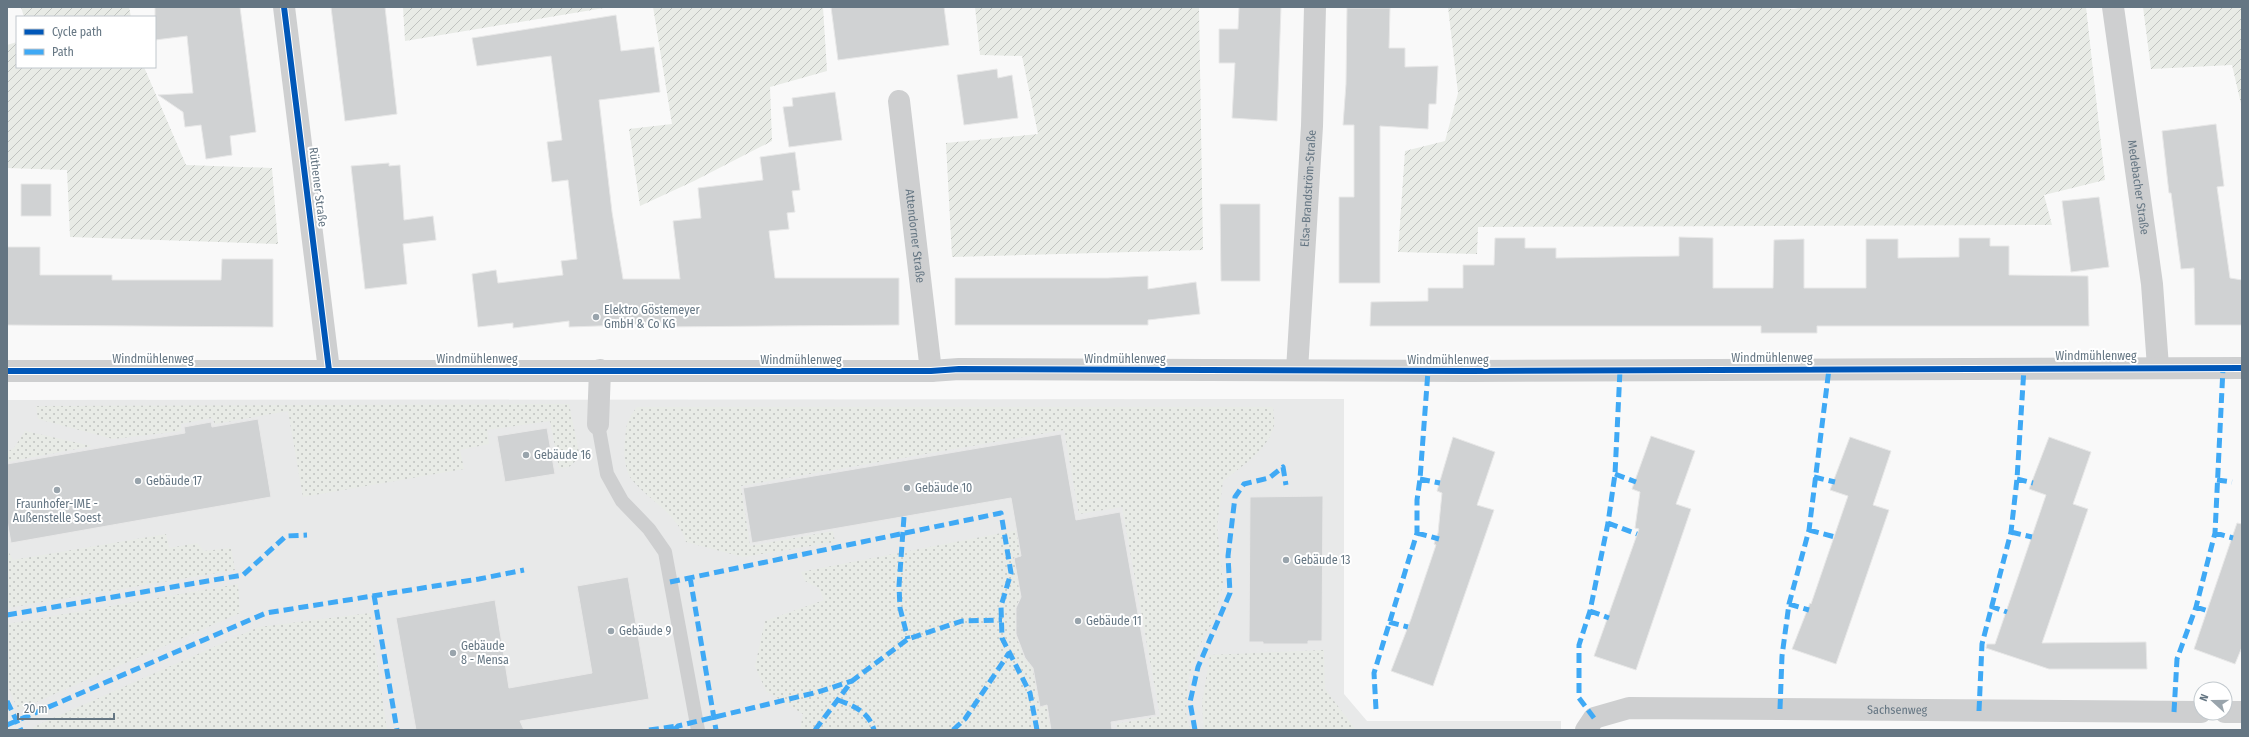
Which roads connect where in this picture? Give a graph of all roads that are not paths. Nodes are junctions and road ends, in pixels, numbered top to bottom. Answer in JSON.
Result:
{"nodes":[{"id":1,"x":284,"y":7,"type":"edge"},
{"id":2,"x":1315,"y":7,"type":"edge"},
{"id":3,"x":2113,"y":7,"type":"edge"},
{"id":4,"x":899,"y":101,"type":"dead end"},
{"id":5,"x":2158,"y":367,"type":"junction"},
{"id":6,"x":2242,"y":368,"type":"edge"},
{"id":7,"x":329,"y":370,"type":"junction"},
{"id":8,"x":600,"y":370,"type":"junction"},
{"id":9,"x":1297,"y":370,"type":"junction"},
{"id":10,"x":7,"y":371,"type":"edge"},
{"id":11,"x":931,"y":371,"type":"junction"},
{"id":12,"x":598,"y":424,"type":"joint"},
{"id":13,"x":2193,"y":712,"type":"edge"},
{"id":14,"x":1590,"y":724,"type":"edge"},
{"id":15,"x":698,"y":730,"type":"edge"}],
"edges":[{"from":1,"to":7,"type":"street","name":"Rüthener Straße"},
{"from":2,"to":9,"type":"street","name":"Elsa-Brandström-Straße"},
{"from":3,"to":5,"type":"street","name":"Medebacher Straße"},
{"from":4,"to":11,"type":"street","name":"Attendorner Straße"},
{"from":5,"to":6,"type":"street","name":"Windmühlenweg"},
{"from":5,"to":9,"type":"street","name":"Windmühlenweg"},
{"from":7,"to":8,"type":"street","name":"Windmühlenweg"},
{"from":7,"to":10,"type":"street","name":"Windmühlenweg"},
{"from":8,"to":11,"type":"street","name":"Windmühlenweg"},
{"from":8,"to":12,"type":"street"},
{"from":9,"to":11,"type":"street","name":"Windmühlenweg"},
{"from":12,"to":15,"type":"lane"},
{"from":13,"to":14,"type":"street","name":"Sachsenweg"}]}
